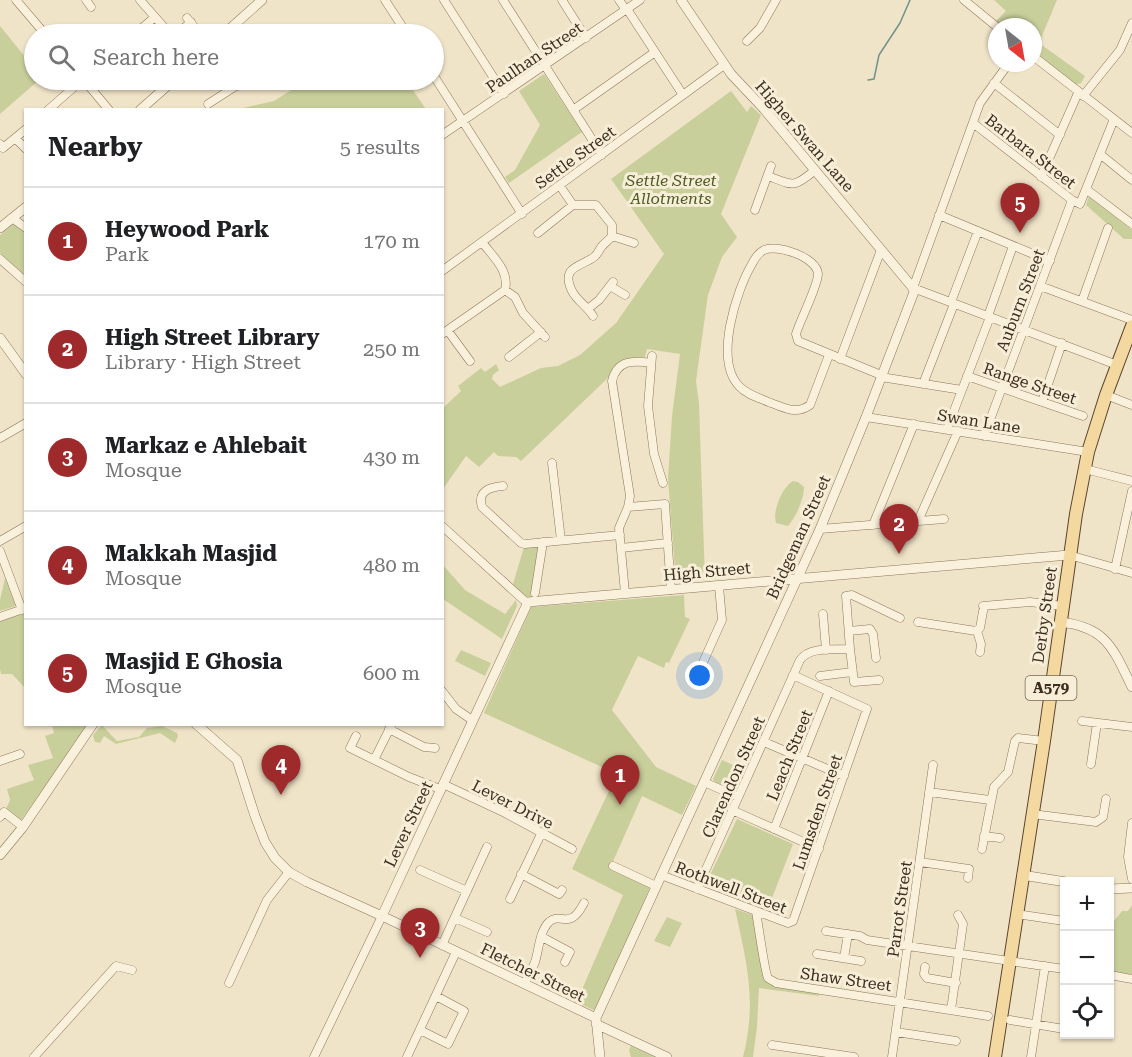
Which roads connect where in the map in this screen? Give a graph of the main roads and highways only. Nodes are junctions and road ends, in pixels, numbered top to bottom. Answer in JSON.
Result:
{"nodes":[{"id":1,"x":1132,"y":326,"type":"edge"},
{"id":2,"x":995,"y":1057,"type":"edge"}],
"edges":[{"from":1,"to":2,"type":"main road","name":"Derby Street","number":"A579"}]}
